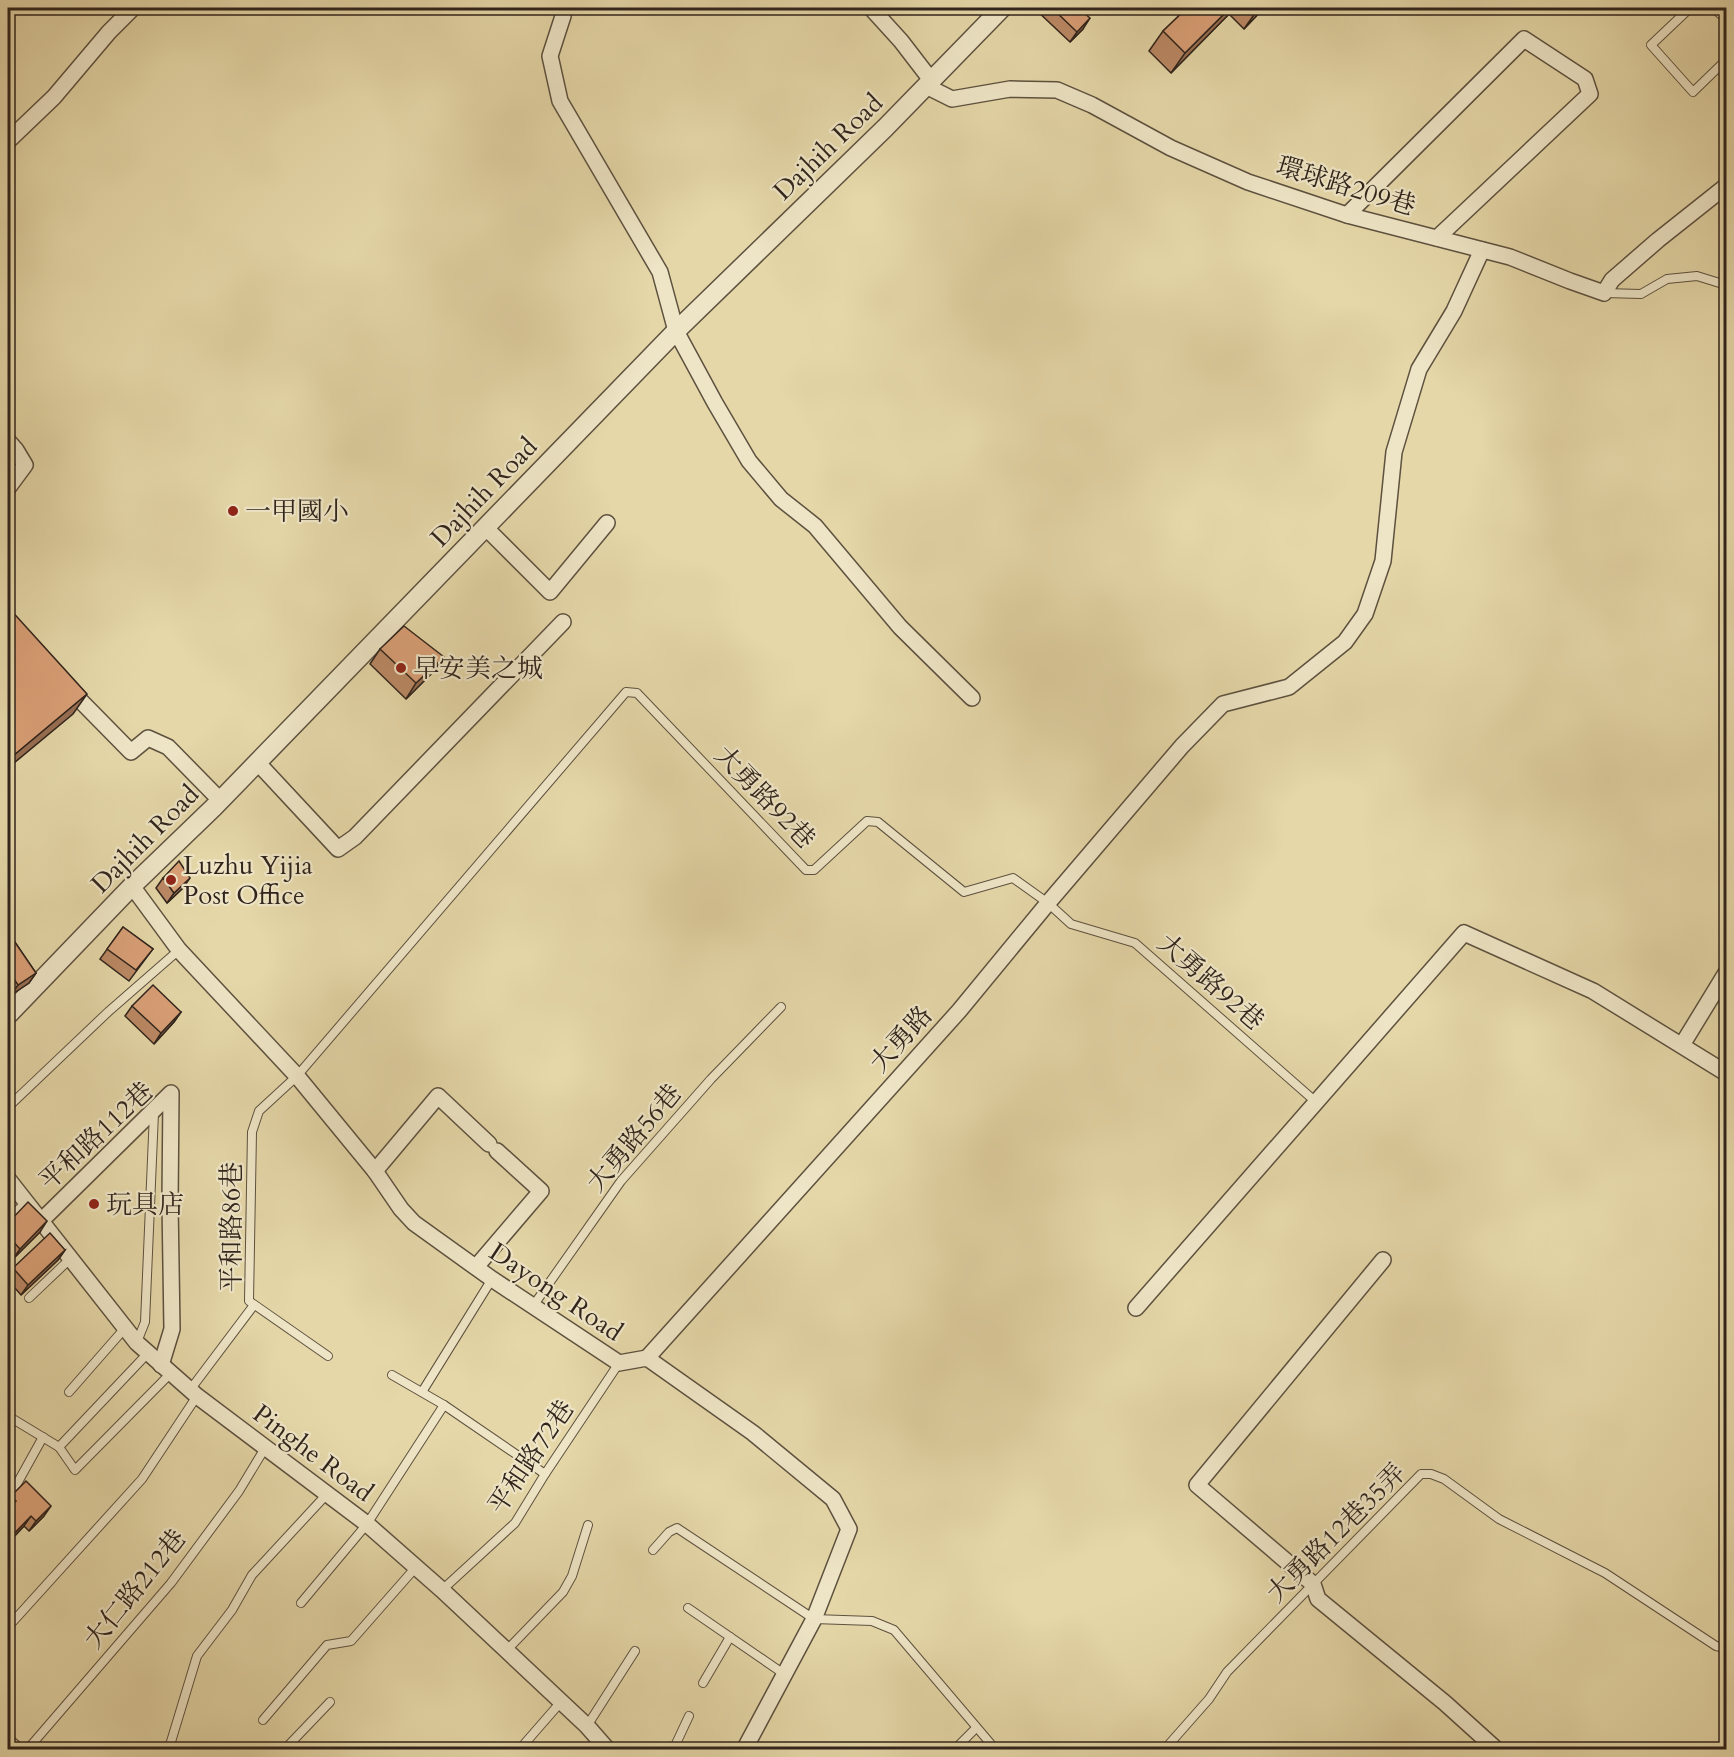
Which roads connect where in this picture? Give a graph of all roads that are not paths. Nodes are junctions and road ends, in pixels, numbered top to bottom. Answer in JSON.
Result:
{"nodes":[{"id":1,"x":133,"y":8,"type":"edge"},
{"id":2,"x":563,"y":8,"type":"edge"},
{"id":3,"x":872,"y":8,"type":"edge"},
{"id":4,"x":1002,"y":8,"type":"edge"},
{"id":5,"x":1690,"y":8,"type":"edge"},
{"id":6,"x":1713,"y":8,"type":"edge"},
{"id":7,"x":1726,"y":19,"type":"edge"},
{"id":8,"x":1726,"y":60,"type":"edge"},
{"id":9,"x":929,"y":83,"type":"junction"},
{"id":10,"x":8,"y":141,"type":"edge"},
{"id":11,"x":1726,"y":186,"type":"edge"},
{"id":12,"x":1347,"y":214,"type":"junction"},
{"id":13,"x":1437,"y":238,"type":"junction"},
{"id":14,"x":1482,"y":250,"type":"junction"},
{"id":15,"x":1726,"y":285,"type":"edge"},
{"id":16,"x":1604,"y":293,"type":"junction"},
{"id":17,"x":676,"y":331,"type":"junction"},
{"id":18,"x":8,"y":441,"type":"edge"},
{"id":19,"x":8,"y":488,"type":"edge"},
{"id":20,"x":607,"y":523,"type":"dead end"},
{"id":21,"x":485,"y":527,"type":"junction"},
{"id":22,"x":563,"y":622,"type":"dead end"},
{"id":23,"x":57,"y":677,"type":"edge"},
{"id":24,"x":972,"y":698,"type":"dead end"},
{"id":25,"x":257,"y":762,"type":"junction"},
{"id":26,"x":220,"y":800,"type":"junction"},
{"id":27,"x":132,"y":886,"type":"junction"},
{"id":28,"x":1048,"y":903,"type":"junction"},
{"id":29,"x":179,"y":950,"type":"junction"},
{"id":30,"x":1726,"y":973,"type":"edge"},
{"id":31,"x":781,"y":1007,"type":"dead end"},
{"id":32,"x":8,"y":1015,"type":"edge"},
{"id":33,"x":1682,"y":1045,"type":"junction"},
{"id":34,"x":1726,"y":1073,"type":"edge"},
{"id":35,"x":297,"y":1076,"type":"junction"},
{"id":36,"x":1316,"y":1102,"type":"junction"},
{"id":37,"x":8,"y":1107,"type":"edge"},
{"id":38,"x":154,"y":1109,"type":"junction"},
{"id":39,"x":375,"y":1171,"type":"junction"},
{"id":40,"x":8,"y":1179,"type":"edge"},
{"id":41,"x":27,"y":1203,"type":"junction"},
{"id":42,"x":8,"y":1218,"type":"edge"},
{"id":43,"x":41,"y":1221,"type":"junction"},
{"id":44,"x":70,"y":1259,"type":"junction"},
{"id":45,"x":1383,"y":1260,"type":"dead end"},
{"id":46,"x":476,"y":1267,"type":"junction"},
{"id":47,"x":492,"y":1279,"type":"junction"},
{"id":48,"x":29,"y":1298,"type":"dead end"},
{"id":49,"x":254,"y":1305,"type":"junction"},
{"id":50,"x":533,"y":1306,"type":"junction"},
{"id":51,"x":1136,"y":1308,"type":"dead end"},
{"id":52,"x":125,"y":1328,"type":"junction"},
{"id":53,"x":142,"y":1348,"type":"junction"},
{"id":54,"x":328,"y":1356,"type":"dead end"},
{"id":55,"x":647,"y":1358,"type":"junction"},
{"id":56,"x":619,"y":1364,"type":"junction"},
{"id":57,"x":165,"y":1369,"type":"junction"},
{"id":58,"x":392,"y":1375,"type":"dead end"},
{"id":59,"x":69,"y":1392,"type":"dead end"},
{"id":60,"x":422,"y":1392,"type":"junction"},
{"id":61,"x":194,"y":1393,"type":"junction"},
{"id":62,"x":444,"y":1405,"type":"junction"},
{"id":63,"x":8,"y":1416,"type":"edge"},
{"id":64,"x":43,"y":1437,"type":"junction"},
{"id":65,"x":59,"y":1447,"type":"junction"},
{"id":66,"x":266,"y":1448,"type":"junction"},
{"id":67,"x":545,"y":1474,"type":"junction"},
{"id":68,"x":327,"y":1494,"type":"junction"},
{"id":69,"x":8,"y":1500,"type":"edge"},
{"id":70,"x":367,"y":1524,"type":"junction"},
{"id":71,"x":588,"y":1525,"type":"dead end"},
{"id":72,"x":653,"y":1550,"type":"dead end"},
{"id":73,"x":416,"y":1567,"type":"junction"},
{"id":74,"x":1313,"y":1584,"type":"junction"},
{"id":75,"x":442,"y":1590,"type":"junction"},
{"id":76,"x":301,"y":1603,"type":"dead end"},
{"id":77,"x":688,"y":1608,"type":"dead end"},
{"id":78,"x":814,"y":1619,"type":"junction"},
{"id":79,"x":8,"y":1627,"type":"edge"},
{"id":80,"x":730,"y":1637,"type":"junction"},
{"id":81,"x":1726,"y":1648,"type":"edge"},
{"id":82,"x":635,"y":1651,"type":"dead end"},
{"id":83,"x":506,"y":1652,"type":"junction"},
{"id":84,"x":784,"y":1674,"type":"junction"},
{"id":85,"x":703,"y":1683,"type":"dead end"},
{"id":86,"x":330,"y":1702,"type":"dead end"},
{"id":87,"x":560,"y":1703,"type":"junction"},
{"id":88,"x":689,"y":1716,"type":"dead end"},
{"id":89,"x":263,"y":1720,"type":"dead end"},
{"id":90,"x":587,"y":1726,"type":"junction"},
{"id":91,"x":976,"y":1728,"type":"junction"},
{"id":92,"x":8,"y":1745,"type":"edge"},
{"id":93,"x":14,"y":1749,"type":"edge"},
{"id":94,"x":27,"y":1749,"type":"edge"},
{"id":95,"x":167,"y":1749,"type":"edge"},
{"id":96,"x":284,"y":1749,"type":"edge"},
{"id":97,"x":519,"y":1749,"type":"edge"},
{"id":98,"x":608,"y":1749,"type":"edge"},
{"id":99,"x":676,"y":1749,"type":"edge"},
{"id":100,"x":744,"y":1749,"type":"edge"},
{"id":101,"x":954,"y":1749,"type":"edge"},
{"id":102,"x":996,"y":1749,"type":"edge"},
{"id":103,"x":1164,"y":1749,"type":"edge"},
{"id":104,"x":1497,"y":1749,"type":"edge"}],
"edges":[{"from":1,"to":10,"type":"street"},
{"from":2,"to":17,"type":"street"},
{"from":3,"to":9,"type":"street"},
{"from":4,"to":9,"type":"street","name":"Dajhih Road"},
{"from":5,"to":8,"type":"lane"},
{"from":6,"to":7,"type":"lane"},
{"from":9,"to":12,"type":"street","name":"環球路209巷"},
{"from":9,"to":17,"type":"street","name":"Dajhih Road"},
{"from":11,"to":16,"type":"street"},
{"from":12,"to":13,"type":"street","name":"環球路209巷"},
{"from":12,"to":13,"type":"street"},
{"from":13,"to":14,"type":"street","name":"環球路209巷"},
{"from":14,"to":16,"type":"street","name":"環球路209巷"},
{"from":14,"to":28,"type":"street","name":"大勇路"},
{"from":15,"to":16,"type":"lane"},
{"from":17,"to":21,"type":"street","name":"Dajhih Road"},
{"from":17,"to":24,"type":"street"},
{"from":18,"to":19,"type":"street"},
{"from":20,"to":21,"type":"street"},
{"from":21,"to":25,"type":"street","name":"Dajhih Road"},
{"from":22,"to":25,"type":"street"},
{"from":23,"to":26,"type":"street"},
{"from":25,"to":26,"type":"street","name":"Dajhih Road"},
{"from":26,"to":27,"type":"street","name":"Dajhih Road"},
{"from":27,"to":29,"type":"street","name":"Dayong Road"},
{"from":27,"to":32,"type":"street","name":"Dajhih Road"},
{"from":28,"to":35,"type":"lane","name":"大勇路92巷"},
{"from":28,"to":36,"type":"lane","name":"大勇路92巷"},
{"from":28,"to":55,"type":"street","name":"大勇路"},
{"from":29,"to":35,"type":"street","name":"Dayong Road"},
{"from":29,"to":37,"type":"lane"},
{"from":30,"to":33,"type":"street"},
{"from":31,"to":50,"type":"lane","name":"大勇路56巷"},
{"from":33,"to":34,"type":"street"},
{"from":33,"to":36,"type":"street"},
{"from":35,"to":39,"type":"street","name":"Dayong Road"},
{"from":35,"to":49,"type":"lane","name":"平和路86巷"},
{"from":36,"to":51,"type":"street"},
{"from":38,"to":43,"type":"street","name":"平和路112巷"},
{"from":38,"to":53,"type":"lane"},
{"from":38,"to":57,"type":"street","name":"平和路112巷"},
{"from":39,"to":46,"type":"street","name":"Dayong Road"},
{"from":39,"to":46,"type":"street"},
{"from":40,"to":41,"type":"street","name":"Pinghe Road"},
{"from":41,"to":42,"type":"lane"},
{"from":41,"to":43,"type":"street","name":"Pinghe Road"},
{"from":43,"to":44,"type":"street","name":"Pinghe Road"},
{"from":44,"to":48,"type":"lane"},
{"from":44,"to":52,"type":"street","name":"Pinghe Road"},
{"from":45,"to":74,"type":"street"},
{"from":46,"to":47,"type":"street","name":"Dayong Road"},
{"from":47,"to":50,"type":"street","name":"Dayong Road"},
{"from":47,"to":60,"type":"lane"},
{"from":49,"to":54,"type":"lane","name":"平和路86巷"},
{"from":49,"to":61,"type":"lane"},
{"from":50,"to":56,"type":"street","name":"Dayong Road"},
{"from":52,"to":53,"type":"street","name":"Pinghe Road"},
{"from":52,"to":59,"type":"lane"},
{"from":53,"to":57,"type":"street","name":"Pinghe Road"},
{"from":53,"to":65,"type":"lane"},
{"from":55,"to":56,"type":"street","name":"Dayong Road"},
{"from":55,"to":78,"type":"street","name":"Dayong Road"},
{"from":56,"to":67,"type":"lane","name":"平和路72巷"},
{"from":57,"to":61,"type":"street","name":"Pinghe Road"},
{"from":57,"to":65,"type":"lane"},
{"from":58,"to":60,"type":"lane"},
{"from":60,"to":62,"type":"lane"},
{"from":61,"to":66,"type":"street","name":"Pinghe Road"},
{"from":61,"to":79,"type":"lane"},
{"from":62,"to":67,"type":"lane"},
{"from":62,"to":70,"type":"lane"},
{"from":63,"to":64,"type":"lane"},
{"from":64,"to":65,"type":"lane"},
{"from":64,"to":69,"type":"lane"},
{"from":66,"to":68,"type":"street","name":"Pinghe Road"},
{"from":66,"to":94,"type":"lane","name":"大仁路212巷"},
{"from":67,"to":75,"type":"lane","name":"平和路72巷"},
{"from":68,"to":70,"type":"street","name":"Pinghe Road"},
{"from":68,"to":95,"type":"lane"},
{"from":70,"to":73,"type":"street","name":"Pinghe Road"},
{"from":70,"to":76,"type":"lane"},
{"from":71,"to":83,"type":"lane"},
{"from":72,"to":78,"type":"lane"},
{"from":73,"to":75,"type":"street","name":"Pinghe Road"},
{"from":73,"to":89,"type":"lane"},
{"from":74,"to":81,"type":"lane","name":"大勇路12巷35弄"},
{"from":74,"to":103,"type":"lane","name":"大勇路12巷35弄"},
{"from":74,"to":104,"type":"street"},
{"from":75,"to":83,"type":"street","name":"Pinghe Road"},
{"from":77,"to":80,"type":"lane"},
{"from":78,"to":84,"type":"street","name":"Dayong Road"},
{"from":78,"to":91,"type":"lane"},
{"from":80,"to":84,"type":"lane"},
{"from":80,"to":85,"type":"lane"},
{"from":82,"to":90,"type":"lane"},
{"from":83,"to":87,"type":"street","name":"Pinghe Road"},
{"from":84,"to":100,"type":"street","name":"Dayong Road"},
{"from":86,"to":96,"type":"lane"},
{"from":87,"to":90,"type":"street","name":"Pinghe Road"},
{"from":87,"to":97,"type":"lane"},
{"from":88,"to":99,"type":"lane"},
{"from":90,"to":98,"type":"street","name":"Pinghe Road"},
{"from":91,"to":101,"type":"lane"},
{"from":91,"to":102,"type":"lane"},
{"from":92,"to":93,"type":"street"}]}
